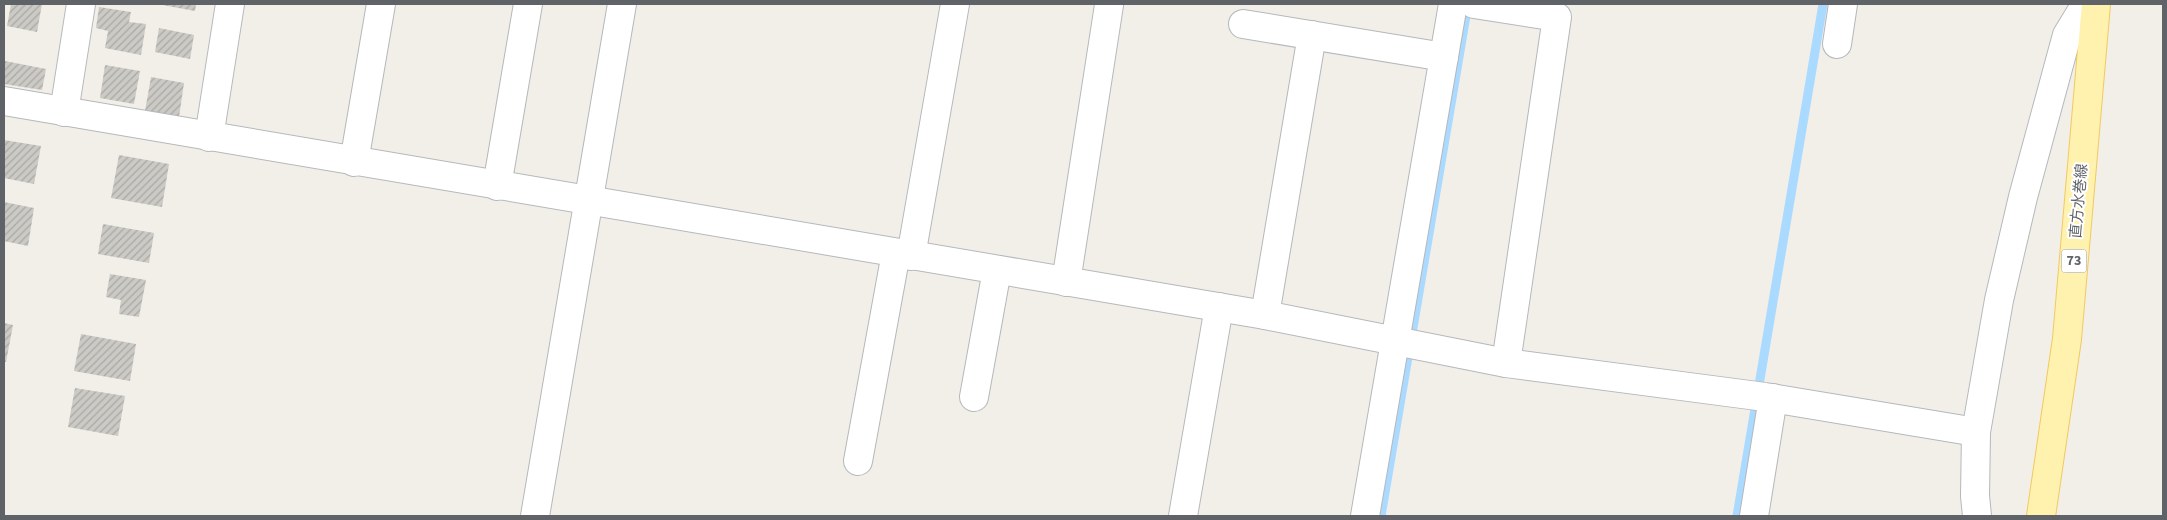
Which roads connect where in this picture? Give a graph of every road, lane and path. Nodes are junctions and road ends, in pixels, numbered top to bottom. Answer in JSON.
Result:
{"nodes":[{"id":1,"x":81,"y":4,"type":"edge"},
{"id":2,"x":230,"y":4,"type":"edge"},
{"id":3,"x":381,"y":4,"type":"edge"},
{"id":4,"x":528,"y":4,"type":"edge"},
{"id":5,"x":622,"y":4,"type":"edge"},
{"id":6,"x":955,"y":4,"type":"edge"},
{"id":7,"x":1453,"y":4,"type":"edge"},
{"id":8,"x":1474,"y":4,"type":"edge"},
{"id":9,"x":1843,"y":4,"type":"edge"},
{"id":10,"x":2086,"y":4,"type":"edge"},
{"id":11,"x":2096,"y":4,"type":"edge"},
{"id":12,"x":1109,"y":5,"type":"dead end"},
{"id":13,"x":1243,"y":24,"type":"dead end"},
{"id":14,"x":1312,"y":35,"type":"junction"},
{"id":15,"x":1837,"y":44,"type":"dead end"},
{"id":16,"x":1444,"y":57,"type":"junction"},
{"id":17,"x":4,"y":101,"type":"edge"},
{"id":18,"x":64,"y":112,"type":"junction"},
{"id":19,"x":209,"y":137,"type":"junction"},
{"id":20,"x":354,"y":162,"type":"junction"},
{"id":21,"x":497,"y":186,"type":"junction"},
{"id":22,"x":588,"y":202,"type":"junction"},
{"id":23,"x":904,"y":255,"type":"junction"},
{"id":24,"x":997,"y":270,"type":"junction"},
{"id":25,"x":1066,"y":282,"type":"junction"},
{"id":26,"x":1219,"y":307,"type":"junction"},
{"id":27,"x":1265,"y":315,"type":"junction"},
{"id":28,"x":1406,"y":344,"type":"junction"},
{"id":29,"x":1506,"y":363,"type":"junction"},
{"id":30,"x":1762,"y":396,"type":"junction"},
{"id":31,"x":974,"y":397,"type":"dead end"},
{"id":32,"x":1976,"y":432,"type":"junction"},
{"id":33,"x":858,"y":461,"type":"dead end"},
{"id":34,"x":534,"y":516,"type":"edge"},
{"id":35,"x":1183,"y":516,"type":"edge"},
{"id":36,"x":1365,"y":516,"type":"edge"},
{"id":37,"x":1754,"y":516,"type":"edge"},
{"id":38,"x":1977,"y":516,"type":"edge"},
{"id":39,"x":2041,"y":516,"type":"edge"}],
"edges":[{"from":1,"to":18,"type":"street"},
{"from":2,"to":19,"type":"street"},
{"from":3,"to":20,"type":"street"},
{"from":4,"to":21,"type":"street"},
{"from":5,"to":22,"type":"street"},
{"from":6,"to":23,"type":"street"},
{"from":7,"to":16,"type":"street"},
{"from":8,"to":29,"type":"street"},
{"from":9,"to":15,"type":"street"},
{"from":10,"to":32,"type":"street"},
{"from":11,"to":39,"type":"main road","name":"直方水巻線","number":"73"},
{"from":12,"to":25,"type":"street"},
{"from":13,"to":14,"type":"street"},
{"from":14,"to":16,"type":"street"},
{"from":14,"to":27,"type":"street"},
{"from":16,"to":28,"type":"street"},
{"from":17,"to":18,"type":"street"},
{"from":18,"to":19,"type":"street"},
{"from":19,"to":20,"type":"street"},
{"from":20,"to":21,"type":"street"},
{"from":21,"to":22,"type":"street"},
{"from":22,"to":23,"type":"street"},
{"from":22,"to":34,"type":"street"},
{"from":23,"to":24,"type":"street"},
{"from":23,"to":33,"type":"street"},
{"from":24,"to":25,"type":"street"},
{"from":24,"to":31,"type":"street"},
{"from":25,"to":26,"type":"street"},
{"from":26,"to":27,"type":"street"},
{"from":26,"to":35,"type":"street"},
{"from":27,"to":28,"type":"street"},
{"from":28,"to":29,"type":"street"},
{"from":28,"to":36,"type":"street"},
{"from":29,"to":30,"type":"street"},
{"from":30,"to":32,"type":"street"},
{"from":30,"to":37,"type":"street"},
{"from":32,"to":38,"type":"street"}]}
